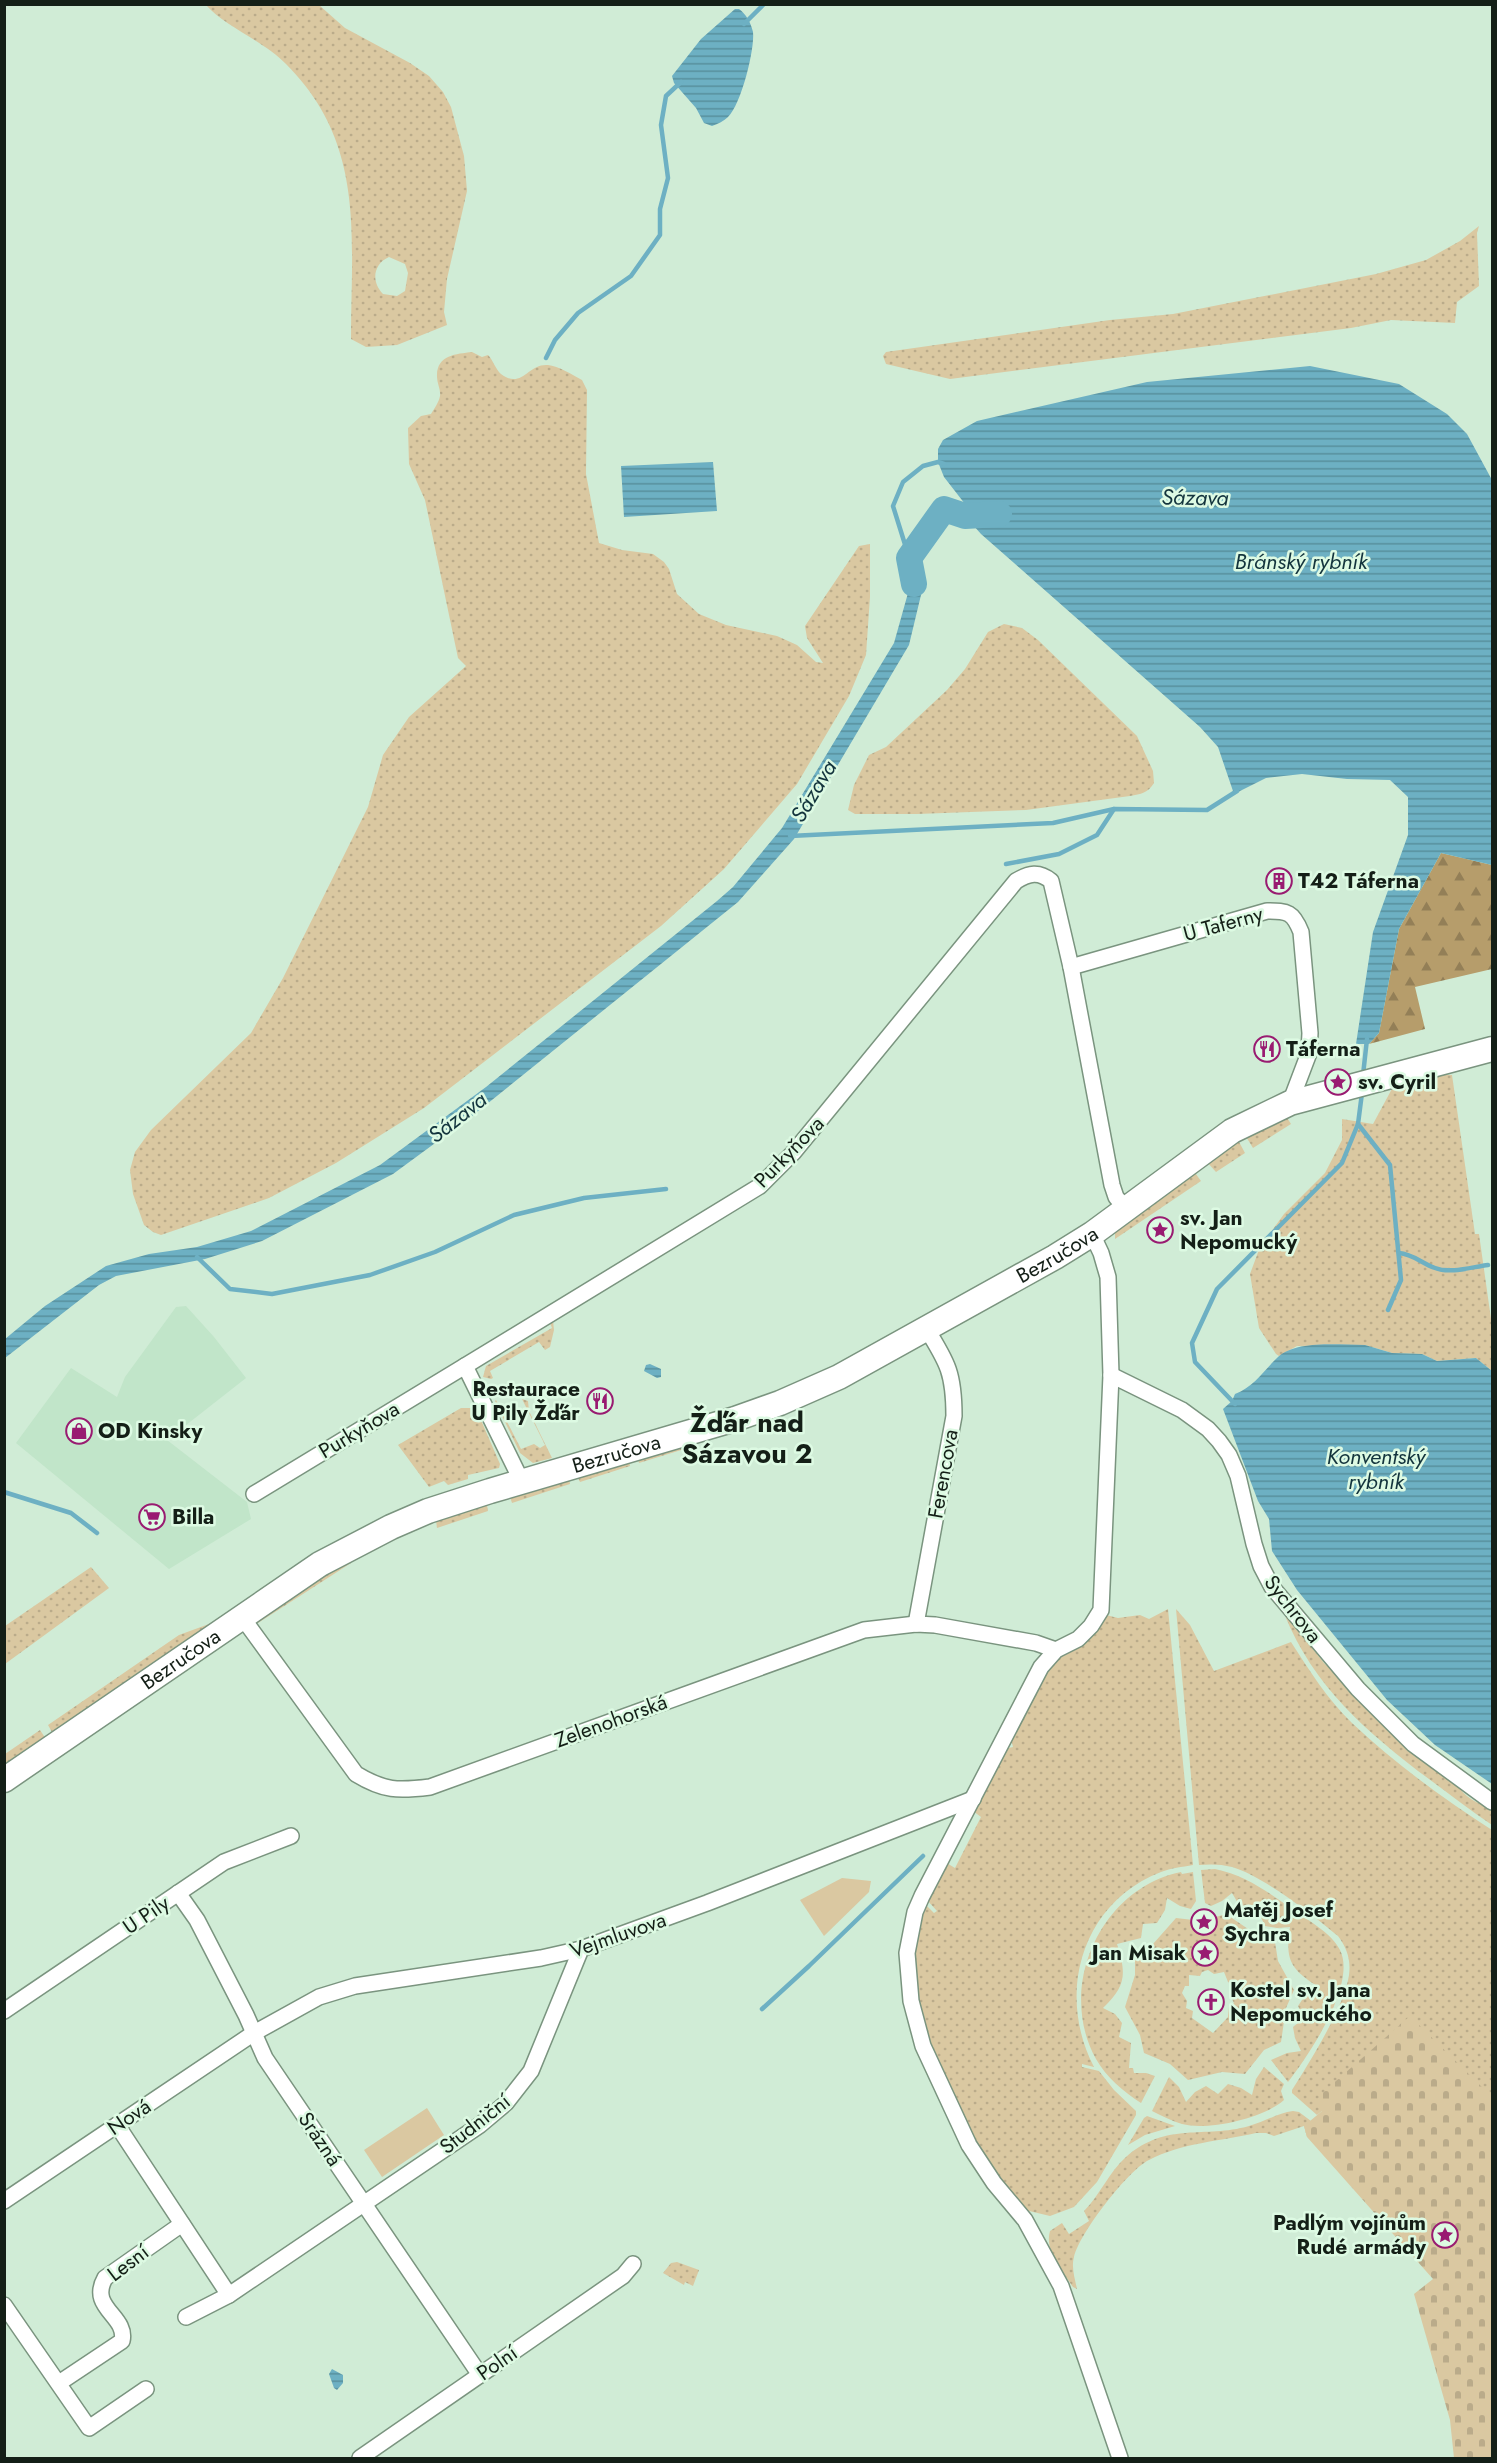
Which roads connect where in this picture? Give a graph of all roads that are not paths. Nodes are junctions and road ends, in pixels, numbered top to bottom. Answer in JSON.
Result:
{"nodes":[{"id":1,"x":1071,"y":967,"type":"junction"},
{"id":2,"x":1492,"y":1049,"type":"edge"},
{"id":3,"x":1290,"y":1103,"type":"junction"},
{"id":4,"x":1125,"y":1208,"type":"junction"},
{"id":5,"x":1092,"y":1234,"type":"junction"},
{"id":6,"x":926,"y":1328,"type":"junction"},
{"id":7,"x":465,"y":1366,"type":"junction"},
{"id":8,"x":1111,"y":1375,"type":"junction"},
{"id":9,"x":522,"y":1482,"type":"junction"},
{"id":10,"x":254,"y":1494,"type":"dead end"},
{"id":11,"x":242,"y":1617,"type":"junction"},
{"id":12,"x":916,"y":1624,"type":"junction"},
{"id":13,"x":1056,"y":1650,"type":"junction"},
{"id":14,"x":4,"y":1780,"type":"edge"},
{"id":15,"x":973,"y":1799,"type":"junction"},
{"id":16,"x":1492,"y":1802,"type":"edge"},
{"id":17,"x":291,"y":1836,"type":"dead end"},
{"id":18,"x":178,"y":1893,"type":"junction"},
{"id":19,"x":581,"y":1949,"type":"junction"},
{"id":20,"x":6,"y":2008,"type":"edge"},
{"id":21,"x":254,"y":2033,"type":"junction"},
{"id":22,"x":117,"y":2126,"type":"junction"},
{"id":23,"x":4,"y":2201,"type":"edge"},
{"id":24,"x":364,"y":2204,"type":"junction"},
{"id":25,"x":182,"y":2224,"type":"junction"},
{"id":26,"x":633,"y":2264,"type":"dead end"},
{"id":27,"x":229,"y":2295,"type":"junction"},
{"id":28,"x":4,"y":2305,"type":"edge"},
{"id":29,"x":186,"y":2317,"type":"dead end"},
{"id":30,"x":480,"y":2374,"type":"junction"},
{"id":31,"x":58,"y":2383,"type":"junction"},
{"id":32,"x":146,"y":2390,"type":"dead end"},
{"id":33,"x":360,"y":2458,"type":"edge"},
{"id":34,"x":1120,"y":2458,"type":"edge"}],
"edges":[{"from":1,"to":3,"type":"street","name":"U Taferny"},
{"from":1,"to":4,"type":"street"},
{"from":1,"to":7,"type":"street","name":"Purkyňova"},
{"from":2,"to":3,"type":"main road","name":"Bezručova"},
{"from":3,"to":4,"type":"main road","name":"Bezručova"},
{"from":4,"to":5,"type":"main road","name":"Bezručova"},
{"from":5,"to":6,"type":"main road","name":"Bezručova"},
{"from":5,"to":8,"type":"street"},
{"from":6,"to":9,"type":"main road","name":"Bezručova"},
{"from":6,"to":12,"type":"street","name":"Ferencova"},
{"from":7,"to":9,"type":"street"},
{"from":7,"to":10,"type":"street","name":"Purkyňova"},
{"from":8,"to":13,"type":"street"},
{"from":8,"to":16,"type":"street","name":"Sychrova"},
{"from":9,"to":11,"type":"main road","name":"Bezručova"},
{"from":11,"to":12,"type":"street","name":"Zelenohorská"},
{"from":11,"to":14,"type":"main road","name":"Bezručova"},
{"from":12,"to":13,"type":"street","name":"Zelenohorská"},
{"from":13,"to":15,"type":"street"},
{"from":15,"to":19,"type":"street","name":"Vejmluvova"},
{"from":15,"to":34,"type":"street"},
{"from":17,"to":18,"type":"street","name":"U Pily"},
{"from":18,"to":20,"type":"street","name":"U Pily"},
{"from":18,"to":21,"type":"street","name":"Srázná"},
{"from":19,"to":21,"type":"street","name":"Vejmluvova"},
{"from":19,"to":24,"type":"street","name":"Studniční"},
{"from":21,"to":22,"type":"street","name":"Nová"},
{"from":21,"to":24,"type":"street","name":"Srázná"},
{"from":22,"to":23,"type":"street","name":"Nová"},
{"from":22,"to":25,"type":"street"},
{"from":24,"to":27,"type":"street"},
{"from":24,"to":30,"type":"street","name":"Srázná"},
{"from":25,"to":27,"type":"street"},
{"from":25,"to":31,"type":"street","name":"Lesní"},
{"from":26,"to":30,"type":"street","name":"Polní"},
{"from":27,"to":29,"type":"street"},
{"from":28,"to":31,"type":"street"},
{"from":30,"to":33,"type":"street","name":"Polní"},
{"from":31,"to":32,"type":"street"}]}
